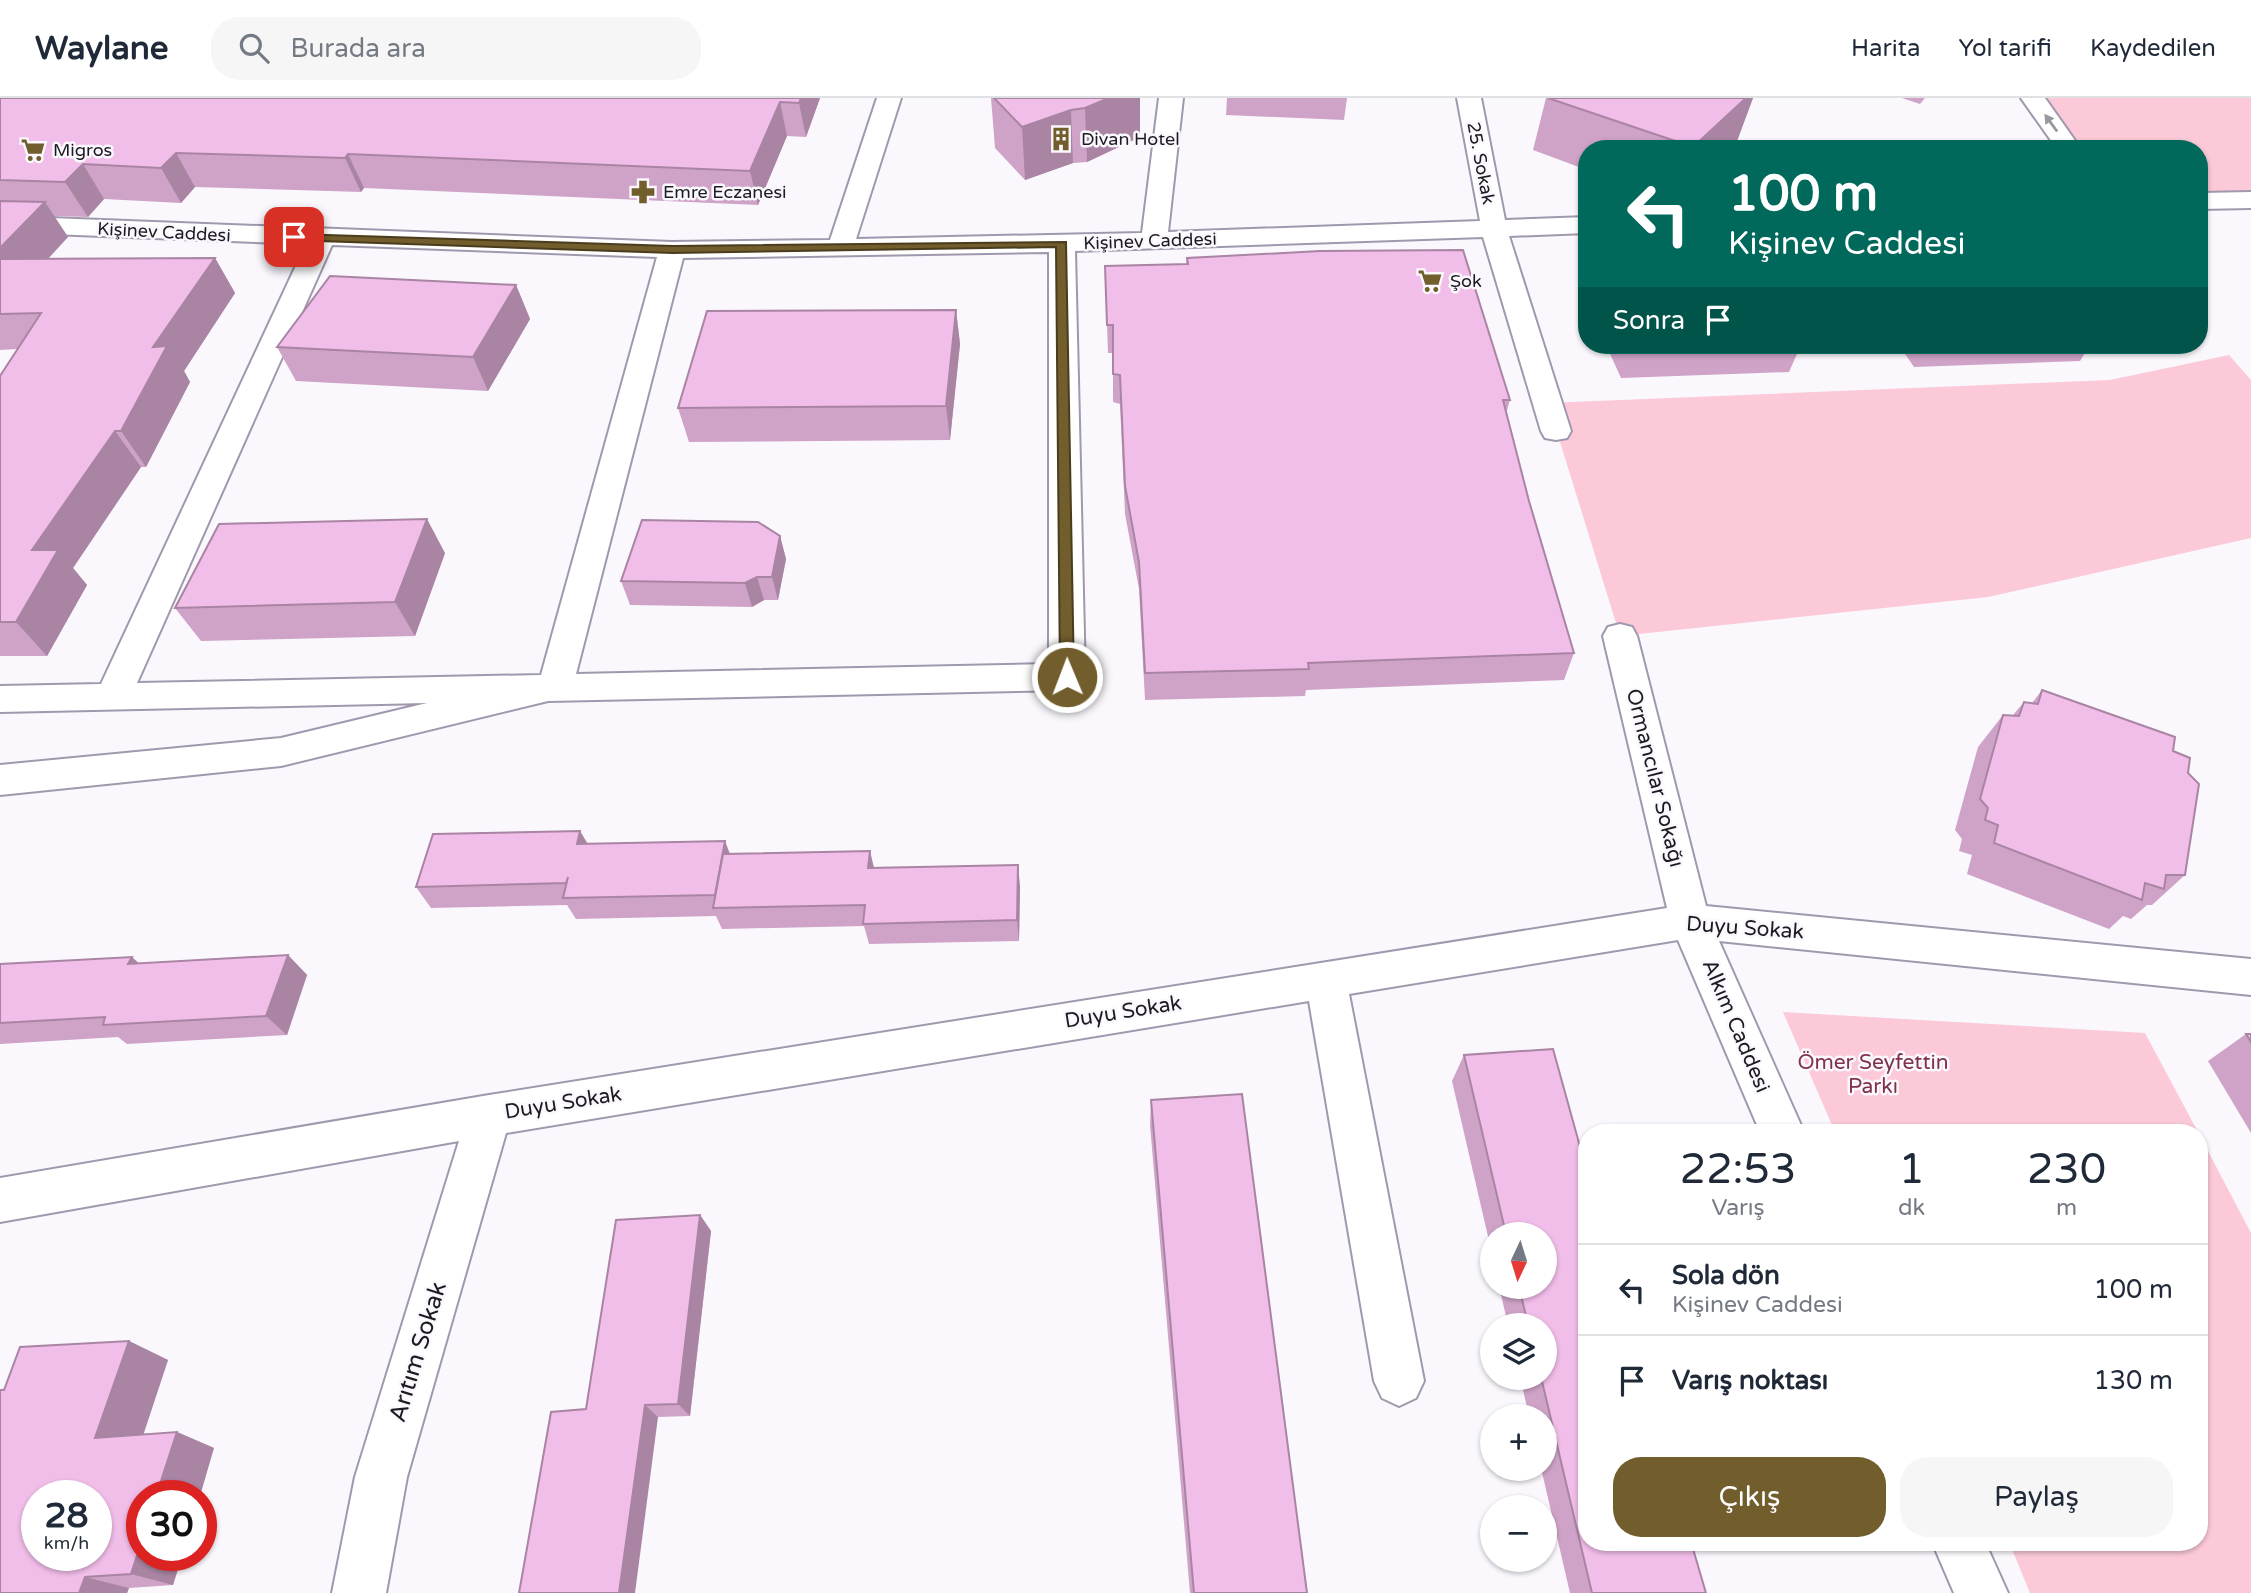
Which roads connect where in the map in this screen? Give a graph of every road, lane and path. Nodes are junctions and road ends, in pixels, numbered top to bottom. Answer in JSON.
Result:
{"nodes":[{"id":1,"x":889,"y":98,"type":"edge"},
{"id":2,"x":1171,"y":98,"type":"edge"},
{"id":3,"x":1469,"y":98,"type":"edge"},
{"id":4,"x":2032,"y":98,"type":"edge"},
{"id":5,"x":2062,"y":140,"type":"edge"},
{"id":6,"x":2251,"y":200,"type":"edge"},
{"id":7,"x":2208,"y":201,"type":"edge"},
{"id":8,"x":0,"y":224,"type":"edge"},
{"id":9,"x":1578,"y":225,"type":"edge"},
{"id":10,"x":1494,"y":229,"type":"junction"},
{"id":11,"x":321,"y":239,"type":"junction"},
{"id":12,"x":1154,"y":240,"type":"junction"},
{"id":13,"x":1062,"y":244,"type":"junction"},
{"id":14,"x":840,"y":248,"type":"junction"},
{"id":15,"x":673,"y":250,"type":"junction"},
{"id":16,"x":1556,"y":431,"type":"dead end"},
{"id":17,"x":1619,"y":636,"type":"dead end"},
{"id":18,"x":555,"y":686,"type":"junction"},
{"id":19,"x":113,"y":697,"type":"junction"},
{"id":20,"x":0,"y":699,"type":"edge"},
{"id":21,"x":0,"y":780,"type":"edge"},
{"id":22,"x":1690,"y":921,"type":"junction"},
{"id":23,"x":2251,"y":977,"type":"edge"},
{"id":24,"x":1326,"y":980,"type":"junction"},
{"id":25,"x":489,"y":1115,"type":"junction"},
{"id":26,"x":1779,"y":1124,"type":"edge"},
{"id":27,"x":0,"y":1200,"type":"edge"},
{"id":28,"x":1399,"y":1381,"type":"dead end"},
{"id":29,"x":1962,"y":1551,"type":"edge"},
{"id":30,"x":359,"y":1593,"type":"edge"},
{"id":31,"x":1981,"y":1593,"type":"edge"}],
"edges":[{"from":1,"to":14,"type":"street"},
{"from":2,"to":12,"type":"street"},
{"from":3,"to":10,"type":"street","name":"25. Sokak"},
{"from":5,"to":4,"type":"street","one_way":true},
{"from":6,"to":7,"type":"street"},
{"from":8,"to":11,"type":"street","name":"Kişinev Caddesi"},
{"from":9,"to":10,"type":"street","name":"Kişinev Caddesi"},
{"from":10,"to":12,"type":"street","name":"Kişinev Caddesi"},
{"from":10,"to":16,"type":"street"},
{"from":11,"to":15,"type":"street","name":"Kişinev Caddesi"},
{"from":11,"to":19,"type":"street"},
{"from":12,"to":13,"type":"street","name":"Kişinev Caddesi"},
{"from":13,"to":14,"type":"street","name":"Kişinev Caddesi"},
{"from":13,"to":18,"type":"street"},
{"from":14,"to":15,"type":"street","name":"Kişinev Caddesi"},
{"from":15,"to":18,"type":"street"},
{"from":17,"to":22,"type":"street","name":"Ormancılar Sokağı"},
{"from":18,"to":19,"type":"street"},
{"from":18,"to":21,"type":"street"},
{"from":19,"to":20,"type":"street"},
{"from":22,"to":23,"type":"street","name":"Duyu Sokak"},
{"from":22,"to":24,"type":"street","name":"Duyu Sokak"},
{"from":22,"to":26,"type":"street","name":"Alkım Caddesi"},
{"from":24,"to":25,"type":"street","name":"Duyu Sokak"},
{"from":24,"to":28,"type":"street"},
{"from":25,"to":27,"type":"street","name":"Duyu Sokak"},
{"from":25,"to":30,"type":"street","name":"Arıtım Sokak"},
{"from":29,"to":31,"type":"street"}]}
